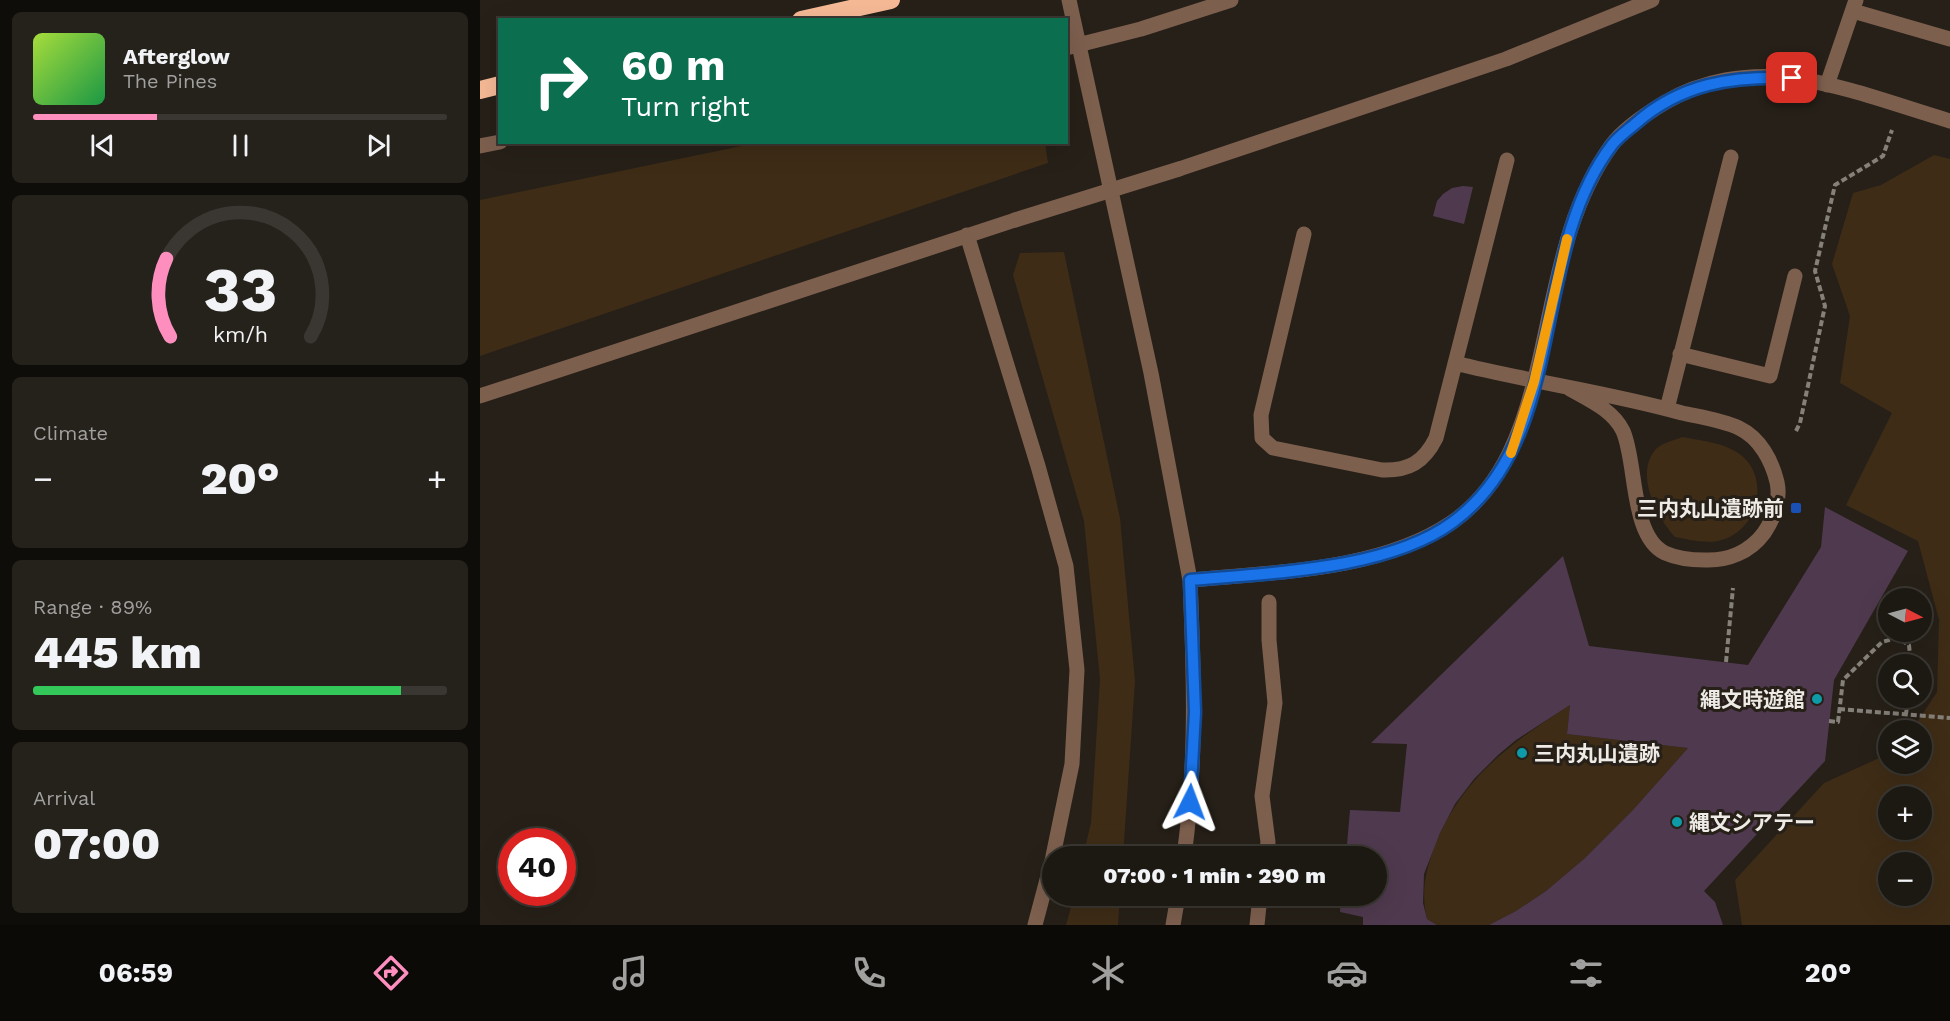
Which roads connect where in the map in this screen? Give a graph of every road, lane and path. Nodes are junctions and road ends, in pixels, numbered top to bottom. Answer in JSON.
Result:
{"nodes":[{"id":1,"x":891,"y":0,"type":"edge"},
{"id":2,"x":1069,"y":0,"type":"edge"},
{"id":3,"x":1231,"y":0,"type":"edge"},
{"id":4,"x":1652,"y":0,"type":"edge"},
{"id":5,"x":1855,"y":5,"type":"edge"},
{"id":6,"x":810,"y":18,"type":"edge"},
{"id":7,"x":1950,"y":39,"type":"edge"},
{"id":8,"x":1072,"y":47,"type":"edge"},
{"id":9,"x":1827,"y":85,"type":"junction"},
{"id":10,"x":498,"y":86,"type":"edge"},
{"id":11,"x":480,"y":90,"type":"edge"},
{"id":12,"x":1950,"y":121,"type":"edge"},
{"id":13,"x":1892,"y":130,"type":"dead end"},
{"id":14,"x":498,"y":142,"type":"edge"},
{"id":15,"x":480,"y":146,"type":"edge"},
{"id":16,"x":1731,"y":157,"type":"dead end"},
{"id":17,"x":1507,"y":160,"type":"dead end"},
{"id":18,"x":1304,"y":234,"type":"dead end"},
{"id":19,"x":967,"y":235,"type":"junction"},
{"id":20,"x":1795,"y":276,"type":"dead end"},
{"id":21,"x":1680,"y":354,"type":"junction"},
{"id":22,"x":1455,"y":363,"type":"junction"},
{"id":23,"x":1534,"y":382,"type":"junction"},
{"id":24,"x":1570,"y":389,"type":"junction"},
{"id":25,"x":480,"y":396,"type":"edge"},
{"id":26,"x":1667,"y":409,"type":"junction"},
{"id":27,"x":1796,"y":431,"type":"dead end"},
{"id":28,"x":1190,"y":580,"type":"junction"},
{"id":29,"x":1733,"y":588,"type":"dead end"},
{"id":30,"x":1269,"y":602,"type":"dead end"},
{"id":31,"x":1910,"y":654,"type":"edge"},
{"id":32,"x":1726,"y":662,"type":"dead end"},
{"id":33,"x":1907,"y":708,"type":"edge"},
{"id":34,"x":1839,"y":709,"type":"junction"},
{"id":35,"x":1906,"y":714,"type":"junction"},
{"id":36,"x":1950,"y":718,"type":"edge"},
{"id":37,"x":1829,"y":722,"type":"dead end"},
{"id":38,"x":1055,"y":846,"type":"edge"},
{"id":39,"x":1185,"y":846,"type":"edge"},
{"id":40,"x":1267,"y":846,"type":"edge"},
{"id":41,"x":1042,"y":899,"type":"edge"},
{"id":42,"x":1176,"y":906,"type":"edge"},
{"id":43,"x":1259,"y":906,"type":"edge"},
{"id":44,"x":1035,"y":925,"type":"edge"},
{"id":45,"x":1173,"y":925,"type":"edge"},
{"id":46,"x":1257,"y":925,"type":"edge"}],
"edges":[{"from":1,"to":6,"type":"highway"},
{"from":2,"to":8,"type":"street"},
{"from":3,"to":8,"type":"street"},
{"from":4,"to":19,"type":"street","bridge":true},
{"from":5,"to":7,"type":"street"},
{"from":5,"to":9,"type":"street"},
{"from":8,"to":28,"type":"street"},
{"from":9,"to":12,"type":"street"},
{"from":9,"to":23,"type":"street"},
{"from":10,"to":11,"type":"highway"},
{"from":13,"to":27,"type":"path"},
{"from":14,"to":15,"type":"street"},
{"from":16,"to":21,"type":"street"},
{"from":17,"to":22,"type":"street"},
{"from":18,"to":22,"type":"street"},
{"from":19,"to":25,"type":"street"},
{"from":19,"to":38,"type":"street"},
{"from":20,"to":21,"type":"street"},
{"from":21,"to":26,"type":"street"},
{"from":22,"to":23,"type":"street"},
{"from":23,"to":24,"type":"street"},
{"from":23,"to":28,"type":"street"},
{"from":24,"to":26,"type":"street"},
{"from":24,"to":26,"type":"street"},
{"from":28,"to":39,"type":"street"},
{"from":29,"to":32,"type":"path"},
{"from":30,"to":40,"type":"street"},
{"from":31,"to":34,"type":"path"},
{"from":33,"to":35,"type":"path"},
{"from":34,"to":35,"type":"path"},
{"from":34,"to":37,"type":"path"},
{"from":35,"to":36,"type":"path"},
{"from":41,"to":44,"type":"street"},
{"from":42,"to":45,"type":"street"},
{"from":43,"to":46,"type":"street"}]}
